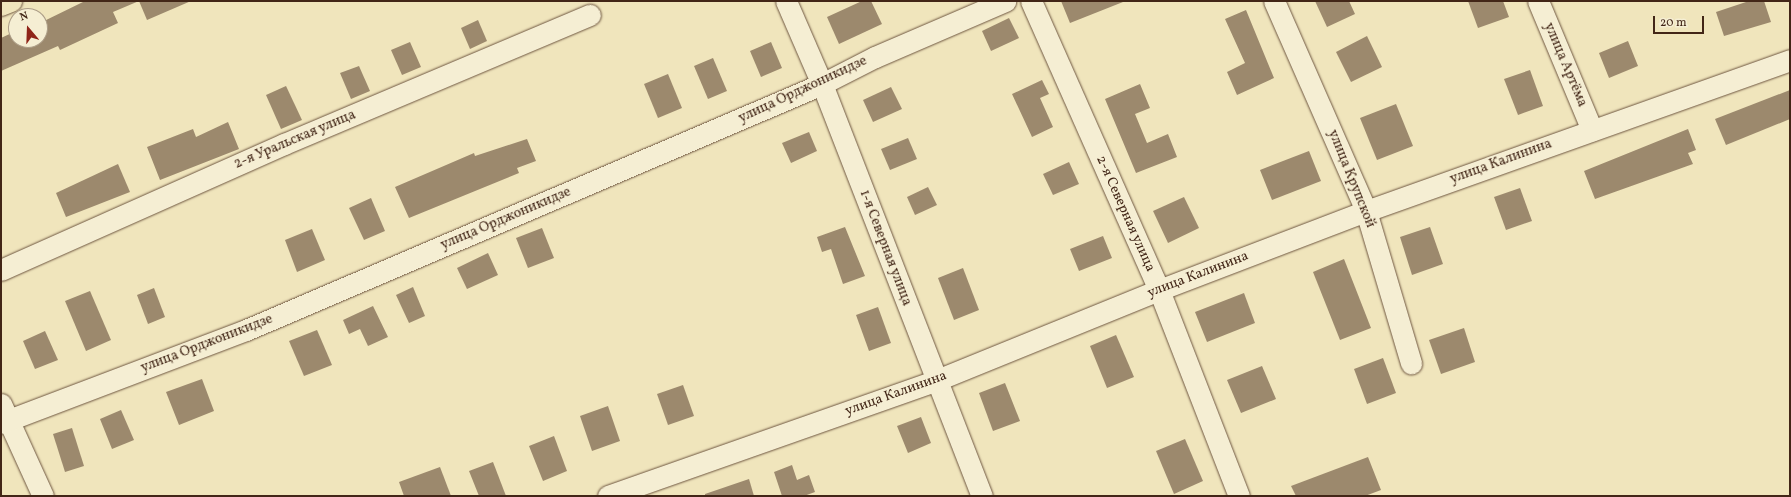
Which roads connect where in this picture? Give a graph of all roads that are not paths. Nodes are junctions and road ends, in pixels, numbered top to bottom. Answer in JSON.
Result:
{"nodes":[{"id":1,"x":11,"y":1,"type":"edge"},
{"id":2,"x":786,"y":1,"type":"edge"},
{"id":3,"x":1005,"y":1,"type":"edge"},
{"id":4,"x":1031,"y":1,"type":"edge"},
{"id":5,"x":1274,"y":1,"type":"edge"},
{"id":6,"x":1538,"y":1,"type":"edge"},
{"id":7,"x":1,"y":6,"type":"edge"},
{"id":8,"x":590,"y":15,"type":"dead end"},
{"id":9,"x":1790,"y":60,"type":"edge"},
{"id":10,"x":822,"y":84,"type":"junction"},
{"id":11,"x":1592,"y":130,"type":"junction"},
{"id":12,"x":1366,"y":211,"type":"junction"},
{"id":13,"x":1,"y":270,"type":"edge"},
{"id":14,"x":1159,"y":290,"type":"junction"},
{"id":15,"x":1410,"y":363,"type":"dead end"},
{"id":16,"x":936,"y":380,"type":"junction"},
{"id":17,"x":3,"y":416,"type":"edge"},
{"id":18,"x":43,"y":496,"type":"edge"},
{"id":19,"x":608,"y":496,"type":"edge"},
{"id":20,"x":982,"y":496,"type":"edge"},
{"id":21,"x":1239,"y":496,"type":"edge"}],
"edges":[{"from":1,"to":7,"type":"main road"},
{"from":2,"to":10,"type":"street","name":"1-я Северная улица"},
{"from":3,"to":10,"type":"street","name":"улица Орджоникидзе"},
{"from":4,"to":14,"type":"street","name":"2-я Северная улица"},
{"from":5,"to":12,"type":"street","name":"улица Крупской"},
{"from":6,"to":11,"type":"street","name":"улица Артёма"},
{"from":8,"to":13,"type":"street","name":"2-я Уральская улица"},
{"from":9,"to":11,"type":"street","name":"улица Калинина"},
{"from":10,"to":16,"type":"street","name":"1-я Северная улица"},
{"from":10,"to":17,"type":"street","name":"улица Орджоникидзе"},
{"from":11,"to":12,"type":"street","name":"улица Калинина"},
{"from":12,"to":14,"type":"street","name":"улица Калинина"},
{"from":12,"to":15,"type":"street","name":"улица Крупской"},
{"from":14,"to":16,"type":"street","name":"улица Калинина"},
{"from":14,"to":21,"type":"street","name":"2-я Северная улица"},
{"from":16,"to":19,"type":"street","name":"улица Калинина"},
{"from":16,"to":20,"type":"street","name":"1-я Северная улица"},
{"from":17,"to":18,"type":"street"}]}
